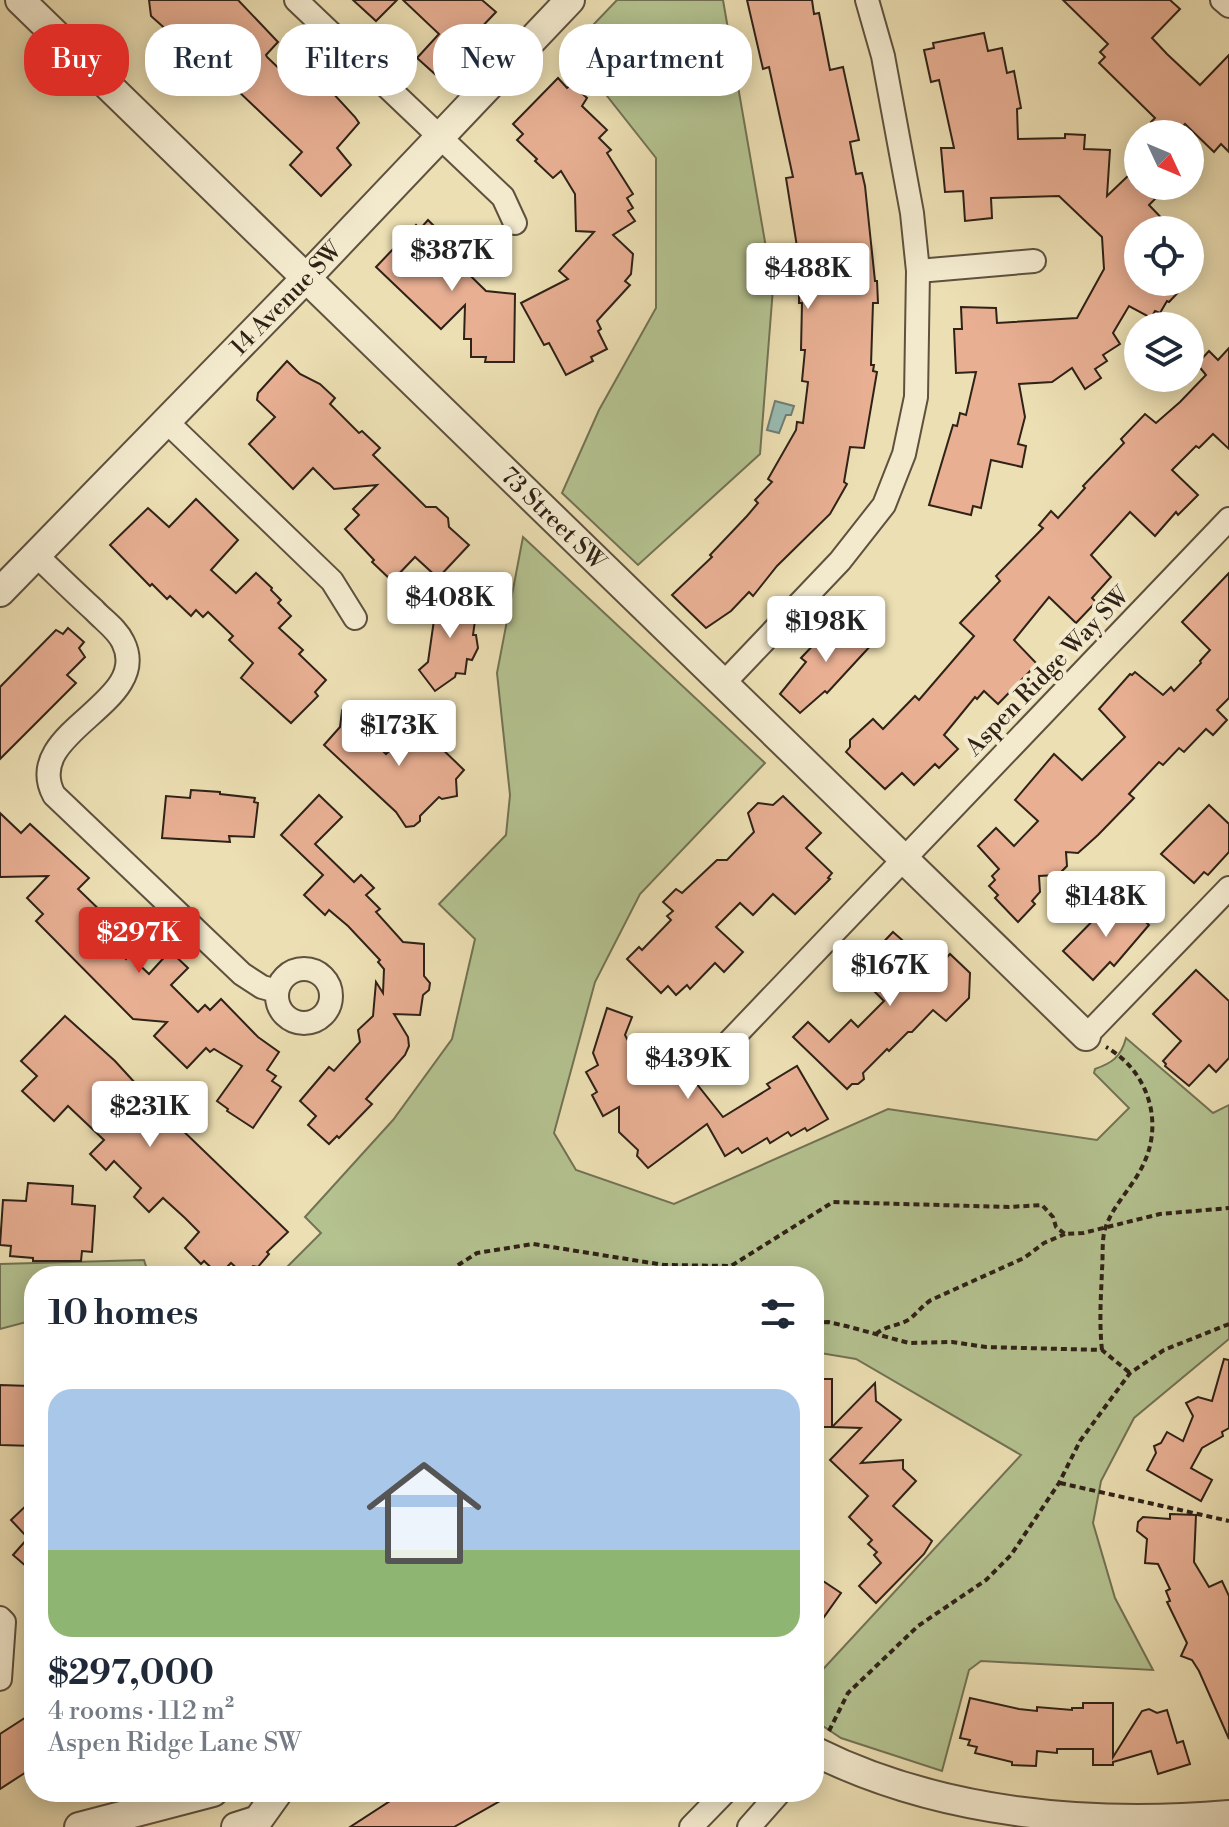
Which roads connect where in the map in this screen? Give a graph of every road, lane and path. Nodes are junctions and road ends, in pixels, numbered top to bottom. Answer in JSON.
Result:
{"nodes":[{"id":1,"x":20,"y":0,"type":"edge"},
{"id":2,"x":296,"y":0,"type":"edge"},
{"id":3,"x":570,"y":0,"type":"edge"},
{"id":4,"x":867,"y":0,"type":"edge"},
{"id":5,"x":1222,"y":0,"type":"edge"},
{"id":6,"x":1229,"y":6,"type":"edge"},
{"id":7,"x":439,"y":136,"type":"junction"},
{"id":8,"x":515,"y":223,"type":"dead end"},
{"id":9,"x":1034,"y":261,"type":"dead end"},
{"id":10,"x":918,"y":271,"type":"junction"},
{"id":11,"x":306,"y":278,"type":"junction"},
{"id":12,"x":166,"y":421,"type":"junction"},
{"id":13,"x":1229,"y":519,"type":"edge"},
{"id":14,"x":36,"y":555,"type":"junction"},
{"id":15,"x":0,"y":592,"type":"edge"},
{"id":16,"x":355,"y":618,"type":"dead end"},
{"id":17,"x":722,"y":685,"type":"junction"},
{"id":18,"x":902,"y":859,"type":"junction"},
{"id":19,"x":1229,"y":888,"type":"edge"},
{"id":20,"x":277,"y":991,"type":"dead end"},
{"id":21,"x":1086,"y":1036,"type":"junction"},
{"id":22,"x":730,"y":1041,"type":"dead end"},
{"id":23,"x":1229,"y":1208,"type":"edge"},
{"id":24,"x":1107,"y":1225,"type":"junction"},
{"id":25,"x":1065,"y":1234,"type":"junction"},
{"id":26,"x":457,"y":1266,"type":"edge"},
{"id":27,"x":731,"y":1266,"type":"edge"},
{"id":28,"x":731,"y":1266,"type":"edge"},
{"id":29,"x":824,"y":1322,"type":"edge"},
{"id":30,"x":1229,"y":1324,"type":"edge"},
{"id":31,"x":875,"y":1334,"type":"junction"},
{"id":32,"x":1102,"y":1350,"type":"junction"},
{"id":33,"x":1130,"y":1373,"type":"junction"},
{"id":34,"x":1059,"y":1483,"type":"junction"},
{"id":35,"x":1229,"y":1521,"type":"edge"},
{"id":36,"x":0,"y":1618,"type":"edge"},
{"id":37,"x":0,"y":1679,"type":"edge"},
{"id":38,"x":824,"y":1736,"type":"edge"},
{"id":39,"x":824,"y":1743,"type":"edge"},
{"id":40,"x":175,"y":1802,"type":"edge"},
{"id":41,"x":271,"y":1802,"type":"edge"},
{"id":42,"x":715,"y":1802,"type":"edge"},
{"id":43,"x":771,"y":1802,"type":"edge"},
{"id":44,"x":1229,"y":1815,"type":"edge"},
{"id":45,"x":79,"y":1827,"type":"edge"},
{"id":46,"x":236,"y":1827,"type":"edge"},
{"id":47,"x":691,"y":1827,"type":"edge"},
{"id":48,"x":749,"y":1827,"type":"edge"}],
"edges":[{"from":1,"to":11,"type":"street","name":"73 Street SW"},
{"from":2,"to":7,"type":"street"},
{"from":3,"to":7,"type":"street","name":"14 Avenue SW"},
{"from":4,"to":10,"type":"street"},
{"from":5,"to":6,"type":"street"},
{"from":7,"to":8,"type":"street"},
{"from":7,"to":11,"type":"street","name":"14 Avenue SW"},
{"from":9,"to":10,"type":"street"},
{"from":10,"to":17,"type":"street"},
{"from":11,"to":12,"type":"street","name":"14 Avenue SW"},
{"from":11,"to":17,"type":"street","name":"73 Street SW"},
{"from":12,"to":14,"type":"street","name":"14 Avenue SW"},
{"from":12,"to":16,"type":"street"},
{"from":13,"to":18,"type":"street","name":"Aspen Ridge Way SW"},
{"from":14,"to":15,"type":"street","name":"14 Avenue SW"},
{"from":14,"to":20,"type":"street"},
{"from":17,"to":18,"type":"street","name":"73 Street SW"},
{"from":18,"to":21,"type":"street","name":"73 Street SW"},
{"from":18,"to":22,"type":"street","name":"Aspen Ridge Way SW"},
{"from":19,"to":21,"type":"street"},
{"from":21,"to":24,"type":"path"},
{"from":23,"to":24,"type":"path"},
{"from":24,"to":25,"type":"path"},
{"from":24,"to":32,"type":"path"},
{"from":25,"to":28,"type":"path"},
{"from":25,"to":31,"type":"path"},
{"from":26,"to":27,"type":"path"},
{"from":29,"to":31,"type":"path"},
{"from":30,"to":33,"type":"path"},
{"from":31,"to":32,"type":"path"},
{"from":32,"to":33,"type":"path"},
{"from":33,"to":34,"type":"path"},
{"from":34,"to":35,"type":"path"},
{"from":34,"to":38,"type":"path"},
{"from":36,"to":37,"type":"street"},
{"from":39,"to":44,"type":"street"},
{"from":40,"to":45,"type":"street"},
{"from":41,"to":46,"type":"street"},
{"from":42,"to":47,"type":"street"},
{"from":43,"to":48,"type":"street"}]}
